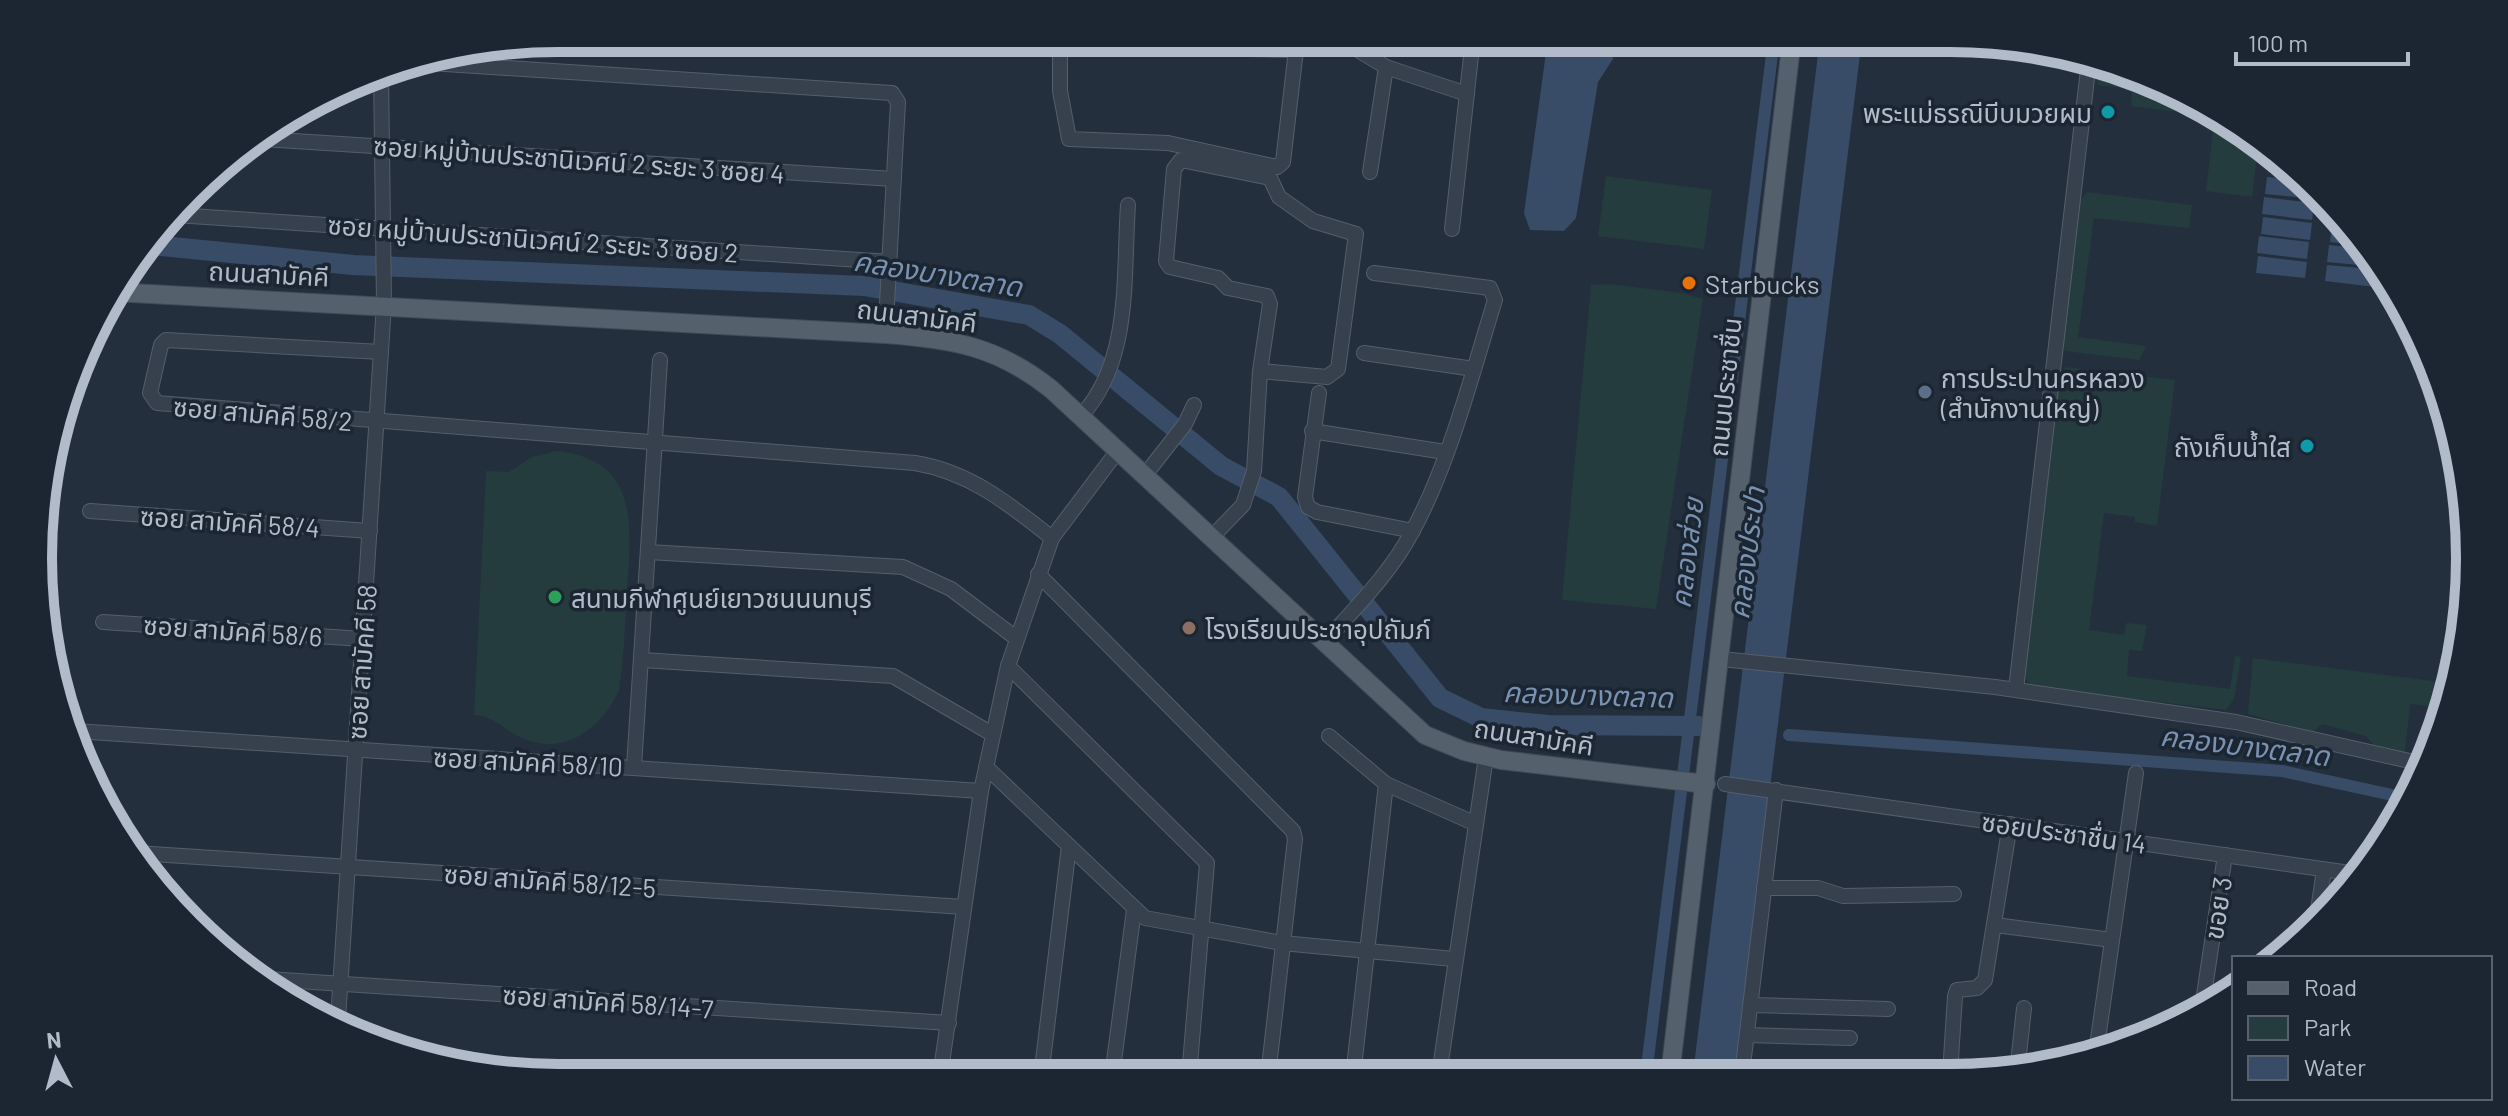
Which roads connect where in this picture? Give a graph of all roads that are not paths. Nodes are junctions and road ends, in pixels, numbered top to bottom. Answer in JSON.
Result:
{"nodes":[{"id":1,"x":1060,"y":52,"type":"edge"},
{"id":2,"x":1298,"y":52,"type":"edge"},
{"id":3,"x":1361,"y":52,"type":"edge"},
{"id":4,"x":1472,"y":52,"type":"edge"},
{"id":5,"x":1791,"y":52,"type":"edge"},
{"id":6,"x":449,"y":64,"type":"edge"},
{"id":7,"x":1386,"y":67,"type":"junction"},
{"id":8,"x":2088,"y":71,"type":"edge"},
{"id":9,"x":381,"y":84,"type":"edge"},
{"id":10,"x":1467,"y":94,"type":"junction"},
{"id":11,"x":273,"y":140,"type":"edge"},
{"id":12,"x":382,"y":146,"type":"junction"},
{"id":13,"x":1370,"y":172,"type":"dead end"},
{"id":14,"x":894,"y":179,"type":"junction"},
{"id":15,"x":1128,"y":205,"type":"dead end"},
{"id":16,"x":186,"y":216,"type":"edge"},
{"id":17,"x":382,"y":229,"type":"junction"},
{"id":18,"x":1452,"y":229,"type":"dead end"},
{"id":19,"x":890,"y":269,"type":"junction"},
{"id":20,"x":1374,"y":273,"type":"dead end"},
{"id":21,"x":128,"y":293,"type":"edge"},
{"id":22,"x":384,"y":304,"type":"junction"},
{"id":23,"x":887,"y":304,"type":"dead end"},
{"id":24,"x":381,"y":352,"type":"junction"},
{"id":25,"x":1364,"y":353,"type":"dead end"},
{"id":26,"x":660,"y":360,"type":"dead end"},
{"id":27,"x":1474,"y":369,"type":"junction"},
{"id":28,"x":1260,"y":371,"type":"junction"},
{"id":29,"x":1319,"y":393,"type":"dead end"},
{"id":30,"x":1194,"y":405,"type":"dead end"},
{"id":31,"x":1081,"y":416,"type":"junction"},
{"id":32,"x":377,"y":423,"type":"junction"},
{"id":33,"x":1312,"y":431,"type":"junction"},
{"id":34,"x":654,"y":442,"type":"junction"},
{"id":35,"x":1119,"y":449,"type":"junction"},
{"id":36,"x":1445,"y":452,"type":"junction"},
{"id":37,"x":1145,"y":475,"type":"junction"},
{"id":38,"x":90,"y":511,"type":"dead end"},
{"id":39,"x":370,"y":531,"type":"junction"},
{"id":40,"x":1413,"y":531,"type":"junction"},
{"id":41,"x":1052,"y":538,"type":"junction"},
{"id":42,"x":1211,"y":538,"type":"junction"},
{"id":43,"x":648,"y":552,"type":"junction"},
{"id":44,"x":1038,"y":574,"type":"junction"},
{"id":45,"x":103,"y":622,"type":"dead end"},
{"id":46,"x":1333,"y":633,"type":"dead end"},
{"id":47,"x":1016,"y":638,"type":"junction"},
{"id":48,"x":363,"y":639,"type":"junction"},
{"id":49,"x":642,"y":660,"type":"junction"},
{"id":50,"x":1729,"y":660,"type":"junction"},
{"id":51,"x":1008,"y":666,"type":"junction"},
{"id":52,"x":2016,"y":689,"type":"junction"},
{"id":53,"x":83,"y":732,"type":"edge"},
{"id":54,"x":992,"y":734,"type":"junction"},
{"id":55,"x":1329,"y":736,"type":"dead end"},
{"id":56,"x":356,"y":751,"type":"junction"},
{"id":57,"x":1486,"y":757,"type":"junction"},
{"id":58,"x":2413,"y":762,"type":"edge"},
{"id":59,"x":634,"y":767,"type":"junction"},
{"id":60,"x":986,"y":767,"type":"junction"},
{"id":61,"x":2136,"y":773,"type":"dead end"},
{"id":62,"x":1386,"y":784,"type":"junction"},
{"id":63,"x":1708,"y":785,"type":"junction"},
{"id":64,"x":1774,"y":790,"type":"junction"},
{"id":65,"x":981,"y":791,"type":"junction"},
{"id":66,"x":1476,"y":824,"type":"junction"},
{"id":67,"x":2010,"y":824,"type":"junction"},
{"id":68,"x":2126,"y":841,"type":"junction"},
{"id":69,"x":1069,"y":846,"type":"junction"},
{"id":70,"x":148,"y":854,"type":"edge"},
{"id":71,"x":2225,"y":855,"type":"junction"},
{"id":72,"x":348,"y":867,"type":"junction"},
{"id":73,"x":2324,"y":870,"type":"junction"},
{"id":74,"x":2346,"y":873,"type":"edge"},
{"id":75,"x":1764,"y":888,"type":"junction"},
{"id":76,"x":1954,"y":894,"type":"dead end"},
{"id":77,"x":2319,"y":904,"type":"edge"},
{"id":78,"x":964,"y":907,"type":"junction"},
{"id":79,"x":1134,"y":910,"type":"junction"},
{"id":80,"x":1995,"y":925,"type":"junction"},
{"id":81,"x":1203,"y":931,"type":"junction"},
{"id":82,"x":2112,"y":940,"type":"junction"},
{"id":83,"x":1282,"y":943,"type":"junction"},
{"id":84,"x":1365,"y":952,"type":"junction"},
{"id":85,"x":1454,"y":959,"type":"junction"},
{"id":86,"x":278,"y":980,"type":"edge"},
{"id":87,"x":341,"y":984,"type":"junction"},
{"id":88,"x":2204,"y":995,"type":"edge"},
{"id":89,"x":1750,"y":1005,"type":"junction"},
{"id":90,"x":2024,"y":1008,"type":"dead end"},
{"id":91,"x":1888,"y":1009,"type":"dead end"},
{"id":92,"x":339,"y":1014,"type":"edge"},
{"id":93,"x":949,"y":1023,"type":"junction"},
{"id":94,"x":1747,"y":1035,"type":"junction"},
{"id":95,"x":1850,"y":1038,"type":"dead end"},
{"id":96,"x":2098,"y":1042,"type":"edge"},
{"id":97,"x":2018,"y":1060,"type":"edge"},
{"id":98,"x":942,"y":1064,"type":"edge"},
{"id":99,"x":1043,"y":1064,"type":"edge"},
{"id":100,"x":1114,"y":1064,"type":"edge"},
{"id":101,"x":1190,"y":1064,"type":"edge"},
{"id":102,"x":1269,"y":1064,"type":"edge"},
{"id":103,"x":1354,"y":1064,"type":"edge"},
{"id":104,"x":1440,"y":1064,"type":"edge"},
{"id":105,"x":1671,"y":1064,"type":"edge"},
{"id":106,"x":1743,"y":1064,"type":"edge"},
{"id":107,"x":1951,"y":1064,"type":"edge"}],
"edges":[{"from":1,"to":2,"type":"street"},
{"from":3,"to":7,"type":"street"},
{"from":4,"to":10,"type":"street"},
{"from":5,"to":50,"type":"main road","name":"ถนนประชาชื่น"},
{"from":6,"to":14,"type":"street"},
{"from":7,"to":10,"type":"street"},
{"from":7,"to":13,"type":"street"},
{"from":8,"to":52,"type":"street"},
{"from":9,"to":12,"type":"street","name":"ซอย สามัคคี 58"},
{"from":10,"to":18,"type":"street"},
{"from":11,"to":12,"type":"street","name":"ซอย หมู่บ้านประชานิเวศน์ 2 ระยะ 3 ซอย 4"},
{"from":12,"to":14,"type":"street","name":"ซอย หมู่บ้านประชานิเวศน์ 2 ระยะ 3 ซอย 4"},
{"from":12,"to":17,"type":"street","name":"ซอย สามัคคี 58"},
{"from":14,"to":19,"type":"street"},
{"from":15,"to":31,"type":"street"},
{"from":16,"to":17,"type":"street","name":"ซอย หมู่บ้านประชานิเวศน์ 2 ระยะ 3 ซอย 2"},
{"from":17,"to":19,"type":"street","name":"ซอย หมู่บ้านประชานิเวศน์ 2 ระยะ 3 ซอย 2"},
{"from":17,"to":22,"type":"street","name":"ซอย สามัคคี 58"},
{"from":19,"to":23,"type":"street"},
{"from":20,"to":27,"type":"street"},
{"from":21,"to":22,"type":"main road","name":"ถนนสามัคคี"},
{"from":22,"to":24,"type":"street","name":"ซอย สามัคคี 58"},
{"from":22,"to":31,"type":"main road","name":"ถนนสามัคคี"},
{"from":24,"to":32,"type":"street","name":"ซอย สามัคคี 58"},
{"from":24,"to":32,"type":"street","name":"ซอย สามัคคี 58/2"},
{"from":25,"to":27,"type":"street"},
{"from":26,"to":34,"type":"street"},
{"from":27,"to":36,"type":"street"},
{"from":28,"to":28,"type":"street"},
{"from":28,"to":42,"type":"street"},
{"from":29,"to":33,"type":"street"},
{"from":30,"to":37,"type":"street"},
{"from":31,"to":35,"type":"main road","name":"ถนนสามัคคี"},
{"from":32,"to":34,"type":"street","name":"ซอย สามัคคี 58/2"},
{"from":32,"to":39,"type":"street","name":"ซอย สามัคคี 58"},
{"from":33,"to":36,"type":"street"},
{"from":33,"to":40,"type":"street"},
{"from":34,"to":41,"type":"street","name":"ซอย สามัคคี 58/2"},
{"from":34,"to":43,"type":"street"},
{"from":35,"to":37,"type":"main road","name":"ถนนสามัคคี"},
{"from":35,"to":41,"type":"street"},
{"from":36,"to":40,"type":"street"},
{"from":37,"to":42,"type":"main road","name":"ถนนสามัคคี"},
{"from":38,"to":39,"type":"street","name":"ซอย สามัคคี 58/4"},
{"from":39,"to":48,"type":"street","name":"ซอย สามัคคี 58"},
{"from":40,"to":46,"type":"street"},
{"from":41,"to":44,"type":"street"},
{"from":42,"to":57,"type":"main road","name":"ถนนสามัคคี"},
{"from":43,"to":47,"type":"street"},
{"from":43,"to":49,"type":"street"},
{"from":44,"to":47,"type":"street"},
{"from":44,"to":83,"type":"street"},
{"from":45,"to":48,"type":"street","name":"ซอย สามัคคี 58/6"},
{"from":47,"to":51,"type":"street"},
{"from":48,"to":56,"type":"street","name":"ซอย สามัคคี 58"},
{"from":49,"to":54,"type":"street"},
{"from":49,"to":59,"type":"street"},
{"from":50,"to":52,"type":"street"},
{"from":50,"to":63,"type":"main road","name":"ถนนประชาชื่น"},
{"from":51,"to":54,"type":"street"},
{"from":51,"to":81,"type":"street"},
{"from":52,"to":58,"type":"street"},
{"from":53,"to":56,"type":"street","name":"ซอย สามัคคี 58/10"},
{"from":54,"to":60,"type":"street"},
{"from":55,"to":62,"type":"street"},
{"from":56,"to":59,"type":"street","name":"ซอย สามัคคี 58/10"},
{"from":56,"to":72,"type":"street","name":"ซอย สามัคคี 58"},
{"from":57,"to":63,"type":"main road","name":"ถนนสามัคคี"},
{"from":57,"to":66,"type":"street"},
{"from":59,"to":65,"type":"street","name":"ซอย สามัคคี 58/10"},
{"from":60,"to":65,"type":"street"},
{"from":60,"to":69,"type":"street"},
{"from":61,"to":68,"type":"street"},
{"from":62,"to":66,"type":"street"},
{"from":62,"to":84,"type":"street"},
{"from":63,"to":64,"type":"street","name":"ซอยประชาชื่น 14"},
{"from":63,"to":105,"type":"main road","name":"ถนนประชาชื่น"},
{"from":64,"to":67,"type":"street","name":"ซอยประชาชื่น 14"},
{"from":64,"to":75,"type":"street"},
{"from":65,"to":78,"type":"street"},
{"from":66,"to":85,"type":"street"},
{"from":67,"to":68,"type":"street","name":"ซอยประชาชื่น 14"},
{"from":67,"to":80,"type":"street"},
{"from":68,"to":71,"type":"street","name":"ซอยประชาชื่น 14"},
{"from":68,"to":82,"type":"street"},
{"from":69,"to":79,"type":"street"},
{"from":69,"to":99,"type":"street"},
{"from":70,"to":72,"type":"street","name":"ซอย สามัคคี 58/12-5"},
{"from":71,"to":73,"type":"street","name":"ซอยประชาชื่น 14"},
{"from":71,"to":88,"type":"street","name":"ขอย 3"},
{"from":72,"to":78,"type":"street","name":"ซอย สามัคคี 58/12-5"},
{"from":72,"to":87,"type":"street","name":"ซอย สามัคคี 58"},
{"from":73,"to":74,"type":"street","name":"ซอยประชาชื่น 14"},
{"from":73,"to":77,"type":"street"},
{"from":75,"to":76,"type":"street"},
{"from":75,"to":89,"type":"street"},
{"from":78,"to":93,"type":"street"},
{"from":79,"to":81,"type":"street"},
{"from":79,"to":100,"type":"street"},
{"from":80,"to":82,"type":"street"},
{"from":80,"to":107,"type":"street"},
{"from":81,"to":83,"type":"street"},
{"from":81,"to":101,"type":"street"},
{"from":82,"to":96,"type":"street"},
{"from":83,"to":84,"type":"street"},
{"from":83,"to":102,"type":"street"},
{"from":84,"to":85,"type":"street"},
{"from":84,"to":103,"type":"street"},
{"from":85,"to":104,"type":"street"},
{"from":86,"to":87,"type":"street","name":"ซอย สามัคคี 58/14-7"},
{"from":87,"to":92,"type":"street","name":"ซอย สามัคคี 58"},
{"from":87,"to":93,"type":"street","name":"ซอย สามัคคี 58/14-7"},
{"from":89,"to":91,"type":"street"},
{"from":89,"to":94,"type":"street"},
{"from":90,"to":97,"type":"street"},
{"from":93,"to":98,"type":"street"},
{"from":94,"to":95,"type":"street"},
{"from":94,"to":106,"type":"street"}]}
